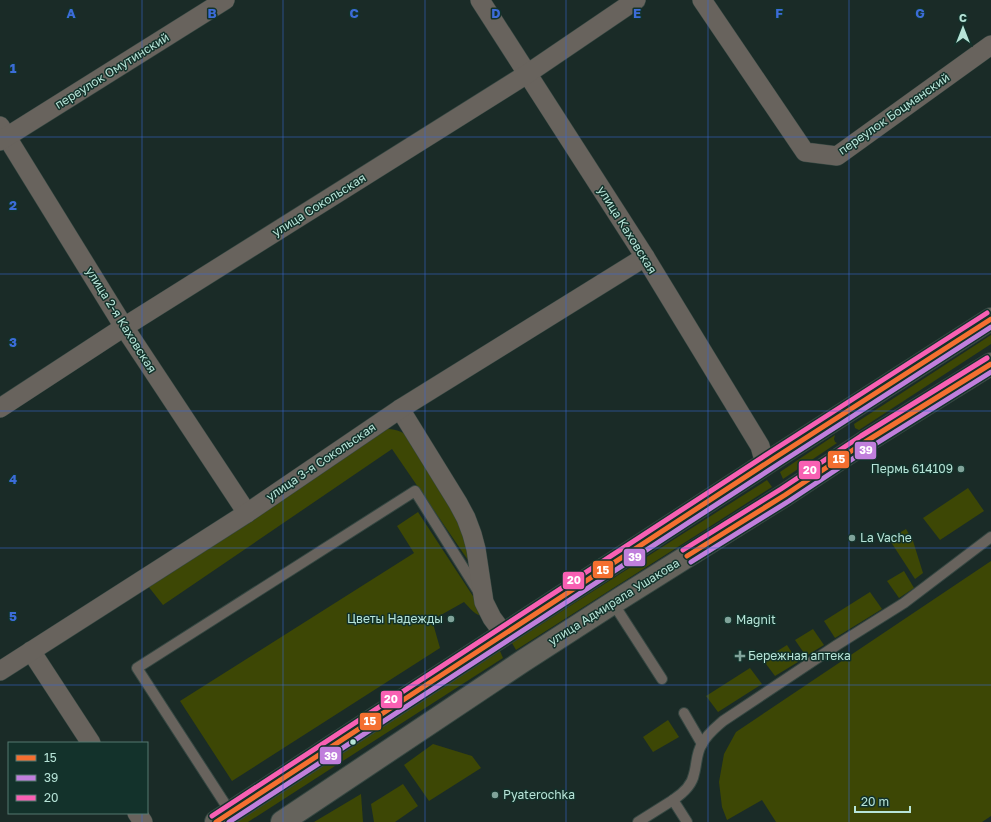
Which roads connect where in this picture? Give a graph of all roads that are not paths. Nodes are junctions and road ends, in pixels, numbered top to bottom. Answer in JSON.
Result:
{"nodes":[{"id":1,"x":225,"y":0,"type":"edge"},
{"id":2,"x":480,"y":0,"type":"edge"},
{"id":3,"x":636,"y":0,"type":"edge"},
{"id":4,"x":702,"y":0,"type":"edge"},
{"id":5,"x":991,"y":45,"type":"edge"},
{"id":6,"x":527,"y":74,"type":"junction"},
{"id":7,"x":2,"y":135,"type":"edge"},
{"id":8,"x":645,"y":257,"type":"junction"},
{"id":9,"x":991,"y":319,"type":"edge"},
{"id":10,"x":124,"y":327,"type":"junction"},
{"id":11,"x":991,"y":364,"type":"edge"},
{"id":12,"x":0,"y":408,"type":"edge"},
{"id":13,"x":400,"y":409,"type":"junction"},
{"id":14,"x":848,"y":411,"type":"junction"},
{"id":15,"x":865,"y":442,"type":"junction"},
{"id":16,"x":765,"y":464,"type":"junction"},
{"id":17,"x":247,"y":513,"type":"junction"},
{"id":18,"x":991,"y":538,"type":"edge"},
{"id":19,"x":484,"y":602,"type":"junction"},
{"id":20,"x":612,"y":603,"type":"junction"},
{"id":21,"x":504,"y":634,"type":"junction"},
{"id":22,"x":31,"y":651,"type":"junction"},
{"id":23,"x":0,"y":671,"type":"edge"},
{"id":24,"x":662,"y":679,"type":"dead end"},
{"id":25,"x":684,"y":713,"type":"dead end"},
{"id":26,"x":90,"y":742,"type":"edge"},
{"id":27,"x":702,"y":744,"type":"junction"},
{"id":28,"x":673,"y":800,"type":"junction"},
{"id":29,"x":224,"y":818,"type":"edge"},
{"id":30,"x":282,"y":822,"type":"edge"},
{"id":31,"x":638,"y":822,"type":"edge"},
{"id":32,"x":687,"y":822,"type":"edge"}],
"edges":[{"from":1,"to":7,"type":"street","name":"переулок Омутинский"},
{"from":2,"to":6,"type":"street","name":"улица Каховская"},
{"from":3,"to":6,"type":"street","name":"улица Сокольская"},
{"from":4,"to":5,"type":"street","name":"переулок Боцманский"},
{"from":6,"to":8,"type":"street","name":"улица Каховская"},
{"from":6,"to":10,"type":"street","name":"улица Сокольская"},
{"from":7,"to":10,"type":"street","name":"улица 2-я Каховская"},
{"from":8,"to":13,"type":"street","name":"улица 3-я Сокольская"},
{"from":8,"to":16,"type":"street","name":"улица Каховская"},
{"from":9,"to":14,"type":"main road"},
{"from":10,"to":12,"type":"street","name":"улица Сокольская"},
{"from":10,"to":17,"type":"street","name":"улица 2-я Каховская"},
{"from":11,"to":15,"type":"main road","name":"улица Адмирала Ушакова"},
{"from":13,"to":17,"type":"street","name":"улица 3-я Сокольская"},
{"from":13,"to":19,"type":"street"},
{"from":14,"to":15,"type":"main road"},
{"from":14,"to":16,"type":"main road"},
{"from":15,"to":20,"type":"main road","name":"улица Адмирала Ушакова"},
{"from":16,"to":21,"type":"main road"},
{"from":17,"to":22,"type":"street","name":"улица 3-я Сокольская"},
{"from":18,"to":27,"type":"lane"},
{"from":19,"to":21,"type":"street"},
{"from":19,"to":29,"type":"lane"},
{"from":20,"to":24,"type":"lane"},
{"from":20,"to":30,"type":"main road","name":"улица Адмирала Ушакова"},
{"from":21,"to":29,"type":"main road"},
{"from":22,"to":23,"type":"street","name":"улица 3-я Сокольская"},
{"from":22,"to":26,"type":"street"},
{"from":25,"to":27,"type":"lane"},
{"from":27,"to":28,"type":"lane"},
{"from":28,"to":31,"type":"lane"},
{"from":28,"to":32,"type":"lane"}]}
